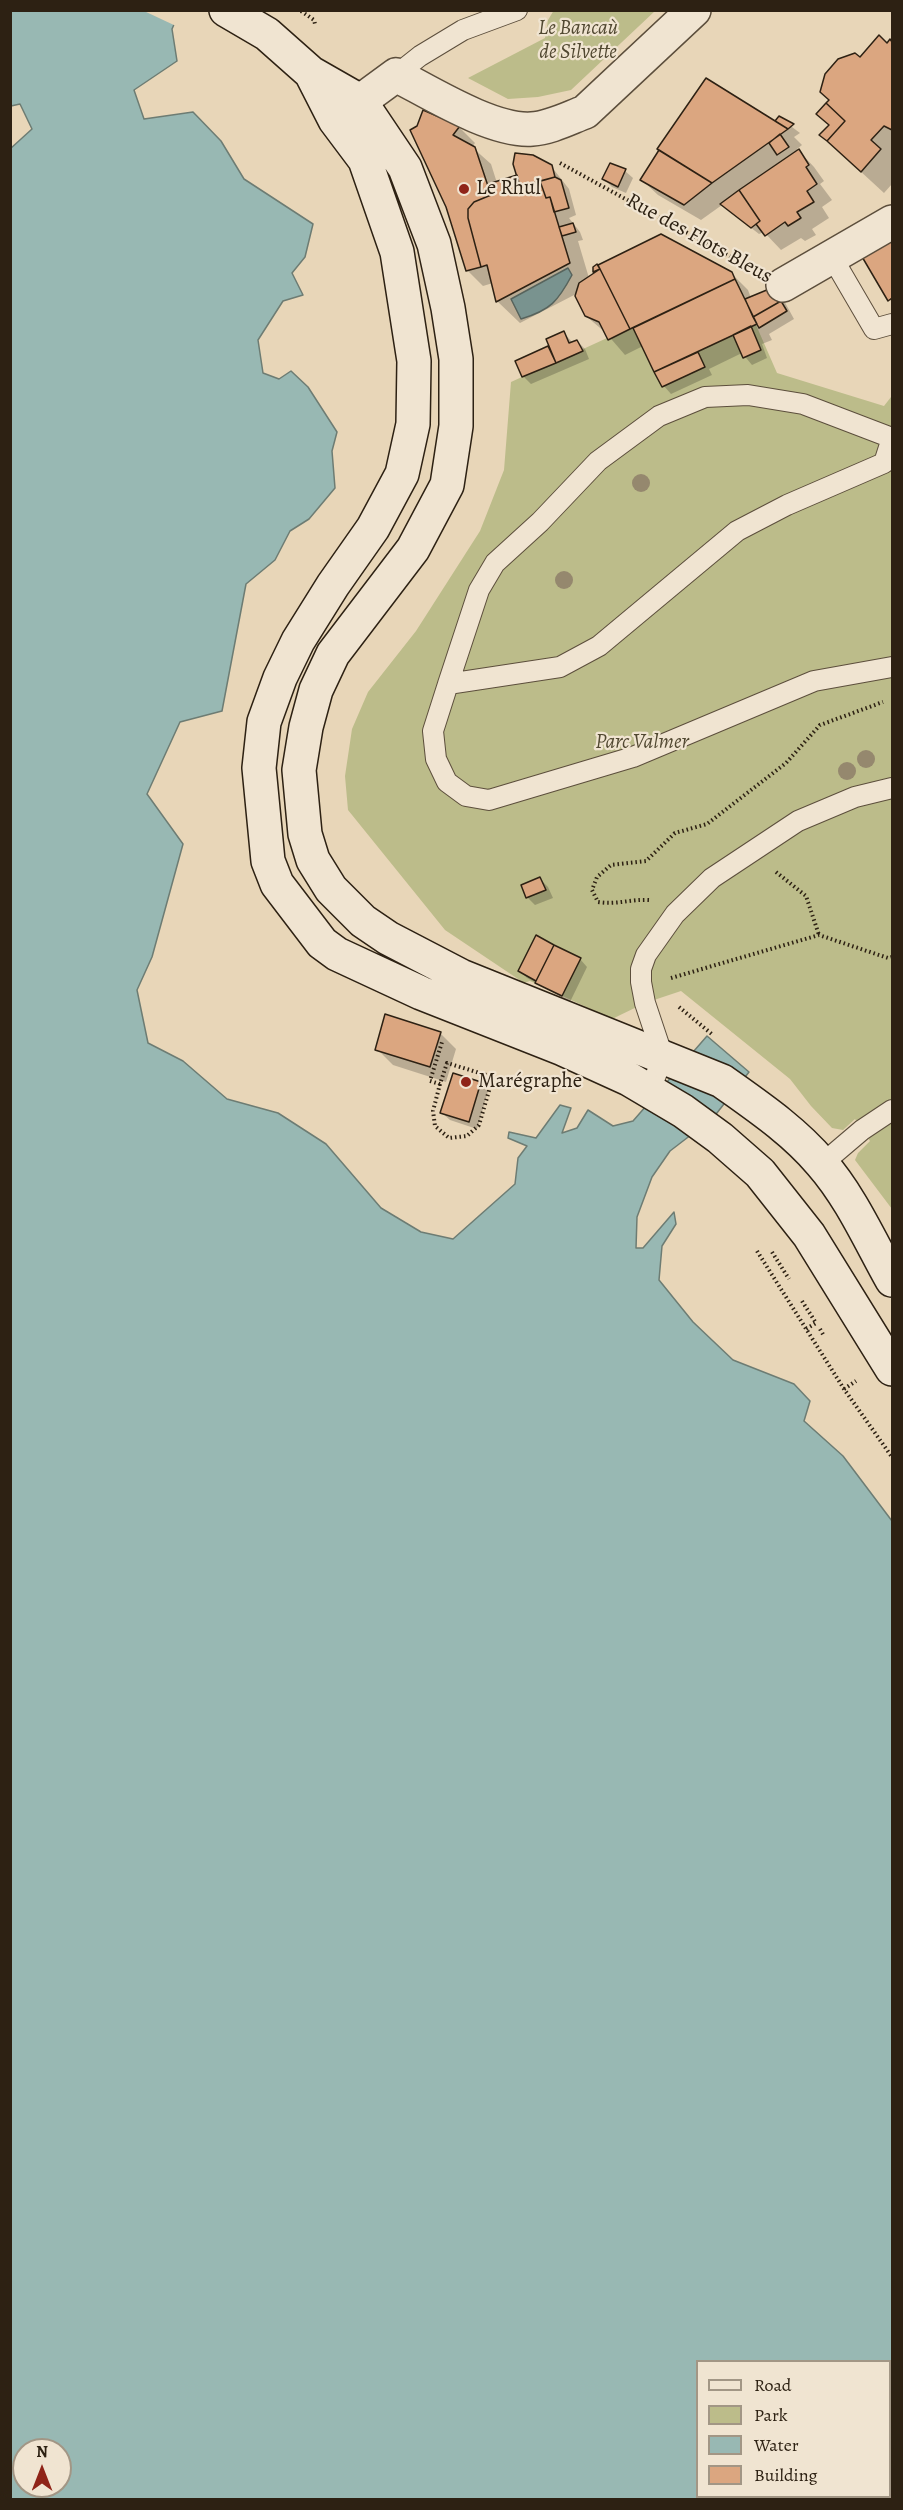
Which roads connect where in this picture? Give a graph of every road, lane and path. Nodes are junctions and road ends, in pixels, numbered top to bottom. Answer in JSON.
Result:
{"nodes":[{"id":1,"x":226,"y":10,"type":"edge"},
{"id":2,"x":301,"y":10,"type":"edge"},
{"id":3,"x":517,"y":10,"type":"edge"},
{"id":4,"x":694,"y":10,"type":"edge"},
{"id":5,"x":315,"y":27,"type":"dead end"},
{"id":6,"x":396,"y":75,"type":"junction"},
{"id":7,"x":348,"y":110,"type":"junction"},
{"id":8,"x":557,"y":161,"type":"dead end"},
{"id":9,"x":892,"y":222,"type":"edge"},
{"id":10,"x":832,"y":257,"type":"junction"},
{"id":11,"x":783,"y":285,"type":"joint"},
{"id":12,"x":892,"y":324,"type":"edge"},
{"id":13,"x":892,"y":438,"type":"edge"},
{"id":14,"x":892,"y":667,"type":"edge"},
{"id":15,"x":448,"y":684,"type":"junction"},
{"id":16,"x":892,"y":700,"type":"edge"},
{"id":17,"x":892,"y":788,"type":"edge"},
{"id":18,"x":759,"y":847,"type":"junction"},
{"id":19,"x":634,"y":899,"type":"dead end"},
{"id":20,"x":819,"y":936,"type":"junction"},
{"id":21,"x":892,"y":957,"type":"edge"},
{"id":22,"x":641,"y":982,"type":"junction"},
{"id":23,"x":443,"y":1040,"type":"dead end"},
{"id":24,"x":656,"y":1048,"type":"junction"},
{"id":25,"x":440,"y":1084,"type":"junction"},
{"id":26,"x":639,"y":1084,"type":"junction"},
{"id":27,"x":892,"y":1110,"type":"edge"},
{"id":28,"x":822,"y":1164,"type":"junction"},
{"id":29,"x":757,"y":1251,"type":"dead end"},
{"id":30,"x":892,"y":1280,"type":"edge"},
{"id":31,"x":816,"y":1323,"type":"dead end"},
{"id":32,"x":806,"y":1329,"type":"junction"},
{"id":33,"x":892,"y":1369,"type":"edge"},
{"id":34,"x":861,"y":1377,"type":"dead end"},
{"id":35,"x":844,"y":1389,"type":"junction"},
{"id":36,"x":892,"y":1458,"type":"edge"}],
"edges":[{"from":1,"to":7,"type":"main road"},
{"from":2,"to":5,"type":"path"},
{"from":3,"to":6,"type":"lane"},
{"from":4,"to":6,"type":"main road"},
{"from":6,"to":7,"type":"main road"},
{"from":7,"to":24,"type":"main road"},
{"from":7,"to":26,"type":"main road"},
{"from":8,"to":11,"type":"path","name":"Rue des Flots Bleus"},
{"from":9,"to":10,"type":"main road","name":"Rue des Flots Bleus"},
{"from":10,"to":11,"type":"main road","name":"Rue des Flots Bleus"},
{"from":10,"to":12,"type":"lane"},
{"from":13,"to":15,"type":"lane"},
{"from":13,"to":15,"type":"lane"},
{"from":14,"to":15,"type":"lane"},
{"from":16,"to":19,"type":"path"},
{"from":17,"to":18,"type":"lane"},
{"from":18,"to":20,"type":"path"},
{"from":18,"to":22,"type":"lane"},
{"from":20,"to":21,"type":"path"},
{"from":20,"to":22,"type":"path"},
{"from":22,"to":24,"type":"lane"},
{"from":23,"to":25,"type":"path"},
{"from":24,"to":26,"type":"lane"},
{"from":24,"to":28,"type":"main road"},
{"from":25,"to":25,"type":"path"},
{"from":26,"to":33,"type":"main road"},
{"from":27,"to":28,"type":"lane"},
{"from":28,"to":30,"type":"main road"},
{"from":29,"to":32,"type":"path"},
{"from":31,"to":32,"type":"path"},
{"from":32,"to":35,"type":"path"},
{"from":34,"to":35,"type":"path"},
{"from":35,"to":36,"type":"path"}]}
